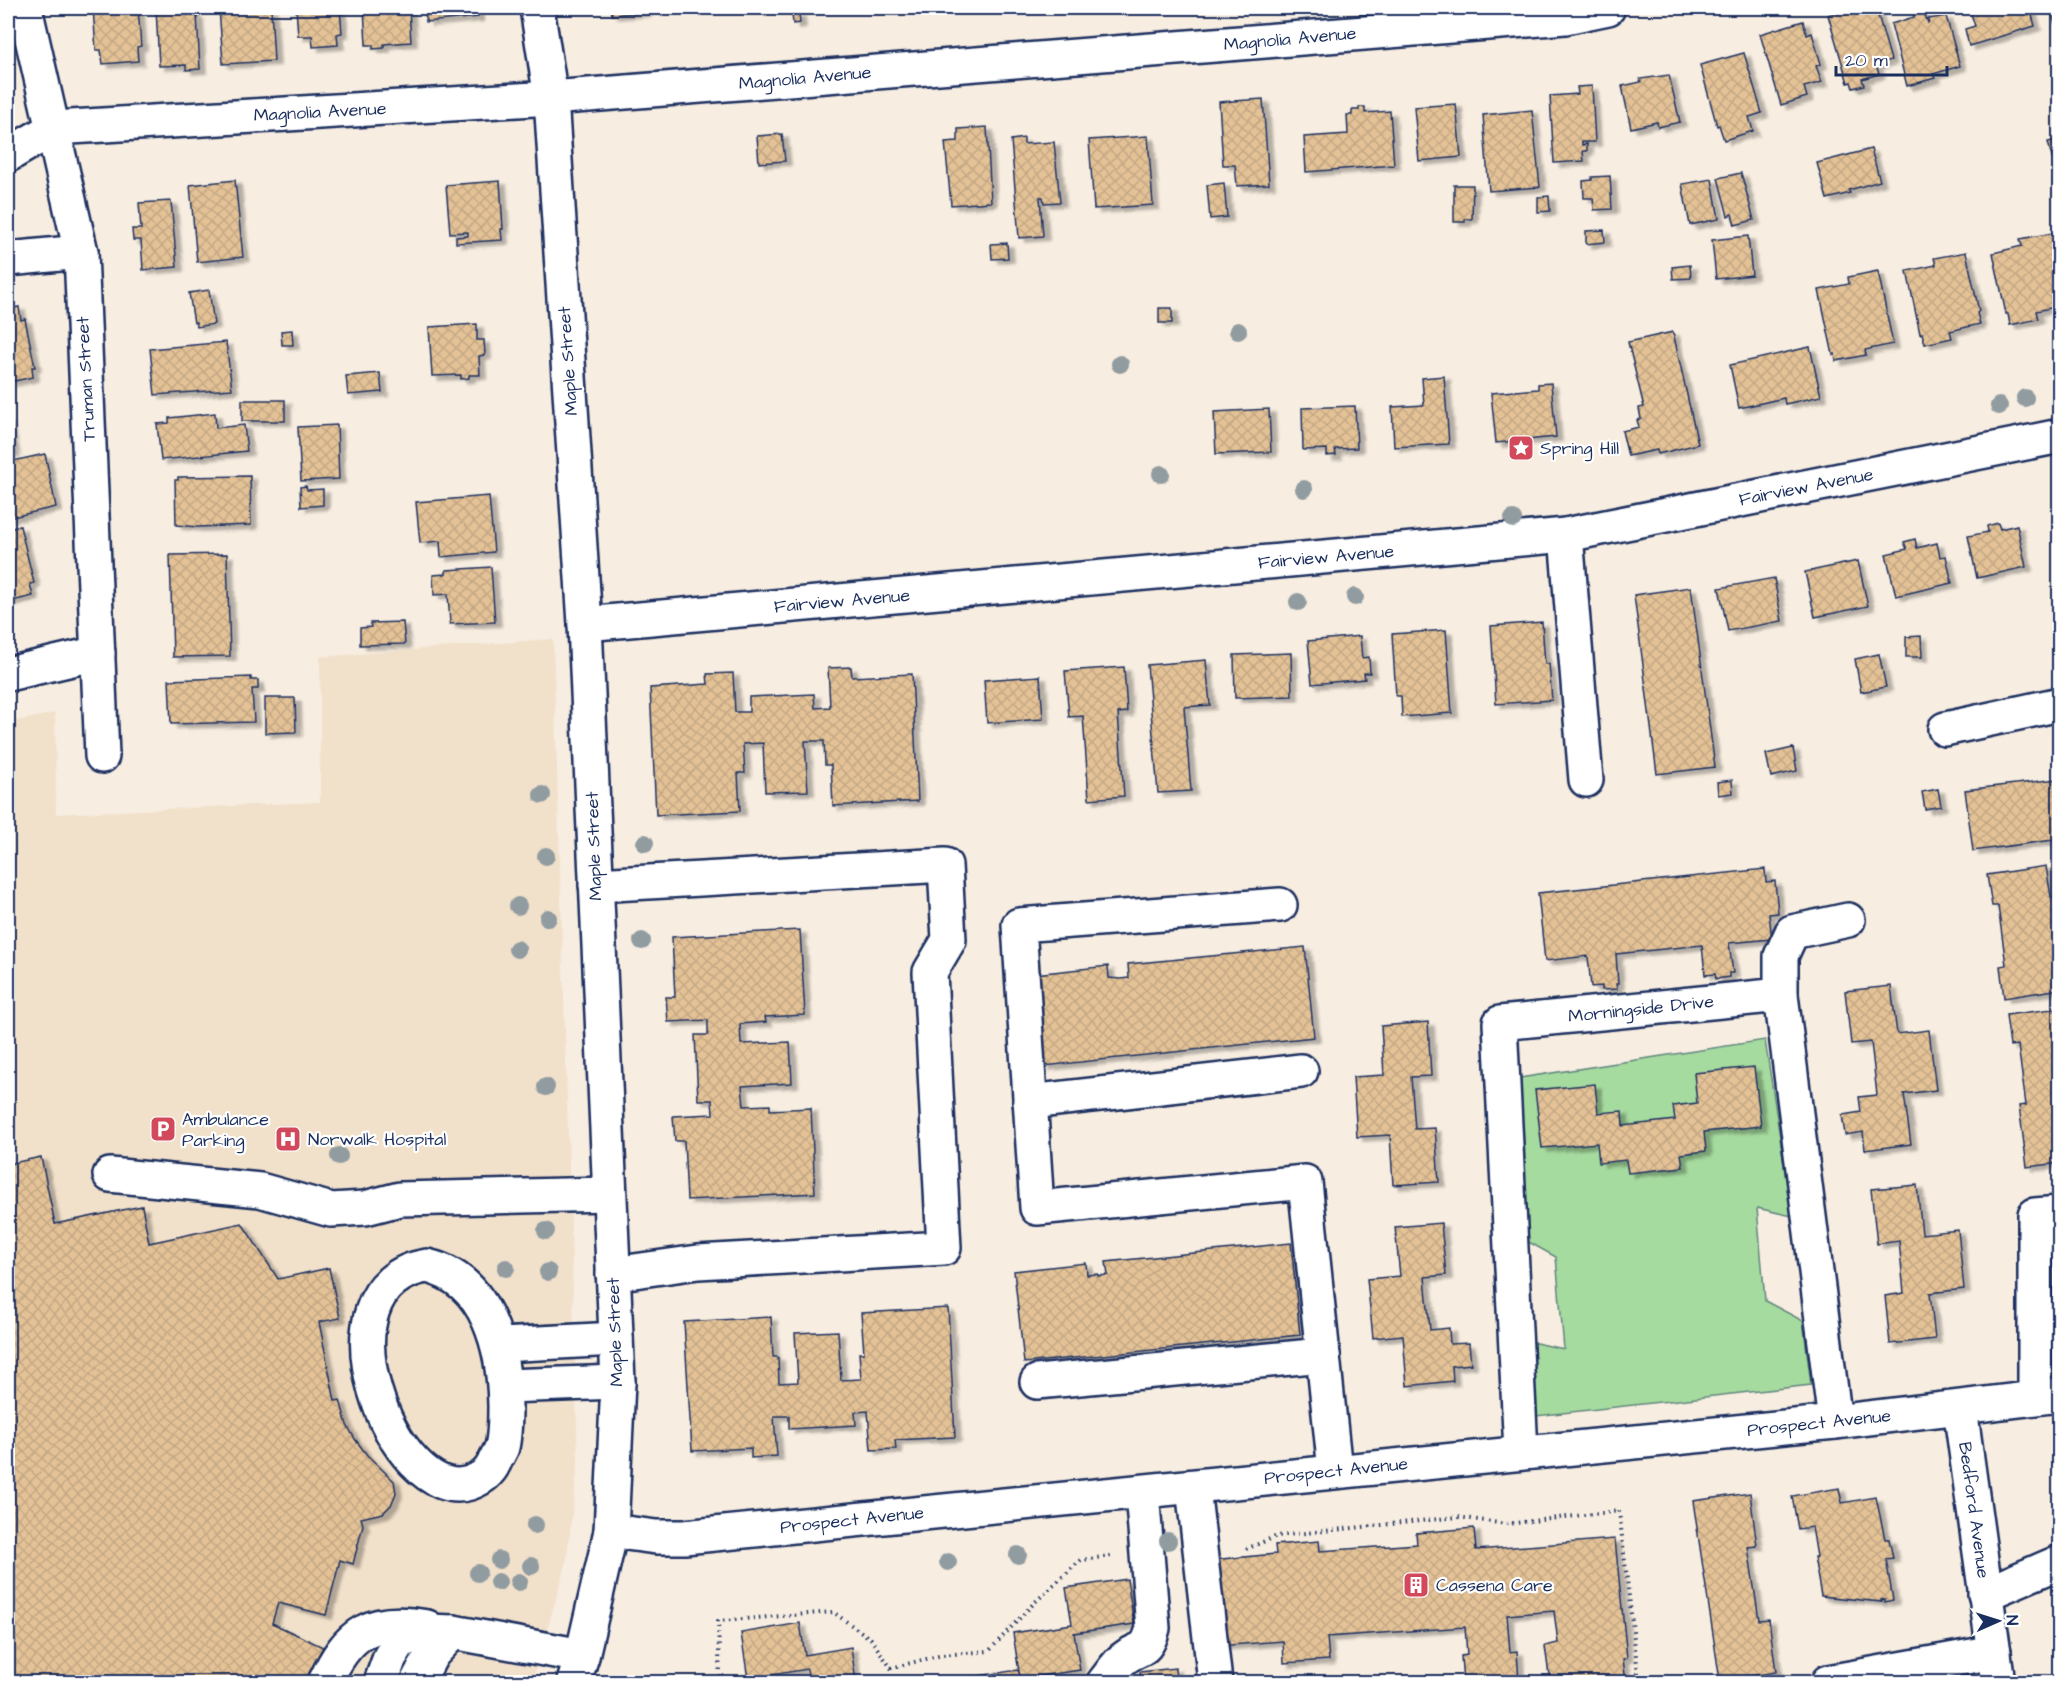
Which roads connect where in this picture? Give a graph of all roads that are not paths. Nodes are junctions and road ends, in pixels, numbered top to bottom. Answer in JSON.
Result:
{"nodes":[{"id":1,"x":25,"y":8,"type":"edge"},
{"id":2,"x":537,"y":8,"type":"edge"},
{"id":3,"x":1608,"y":8,"type":"edge"},
{"id":4,"x":551,"y":98,"type":"junction"},
{"id":5,"x":54,"y":128,"type":"junction"},
{"id":6,"x":8,"y":155,"type":"edge"},
{"id":7,"x":81,"y":252,"type":"junction"},
{"id":8,"x":8,"y":260,"type":"edge"},
{"id":9,"x":2059,"y":439,"type":"edge"},
{"id":10,"x":1566,"y":535,"type":"junction"},
{"id":11,"x":585,"y":624,"type":"junction"},
{"id":12,"x":98,"y":653,"type":"junction"},
{"id":13,"x":8,"y":674,"type":"edge"},
{"id":14,"x":2060,"y":704,"type":"edge"},
{"id":15,"x":1946,"y":729,"type":"dead end"},
{"id":16,"x":102,"y":756,"type":"dead end"},
{"id":17,"x":1586,"y":780,"type":"dead end"},
{"id":18,"x":596,"y":885,"type":"junction"},
{"id":19,"x":1280,"y":905,"type":"dead end"},
{"id":20,"x":1848,"y":920,"type":"dead end"},
{"id":21,"x":1781,"y":995,"type":"junction"},
{"id":22,"x":1301,"y":1071,"type":"dead end"},
{"id":23,"x":1030,"y":1102,"type":"junction"},
{"id":24,"x":110,"y":1175,"type":"dead end"},
{"id":25,"x":609,"y":1194,"type":"junction"},
{"id":26,"x":2060,"y":1213,"type":"edge"},
{"id":27,"x":613,"y":1274,"type":"junction"},
{"id":28,"x":616,"y":1338,"type":"junction"},
{"id":29,"x":499,"y":1345,"type":"junction"},
{"id":30,"x":1323,"y":1354,"type":"junction"},
{"id":31,"x":618,"y":1382,"type":"junction"},
{"id":32,"x":1037,"y":1382,"type":"dead end"},
{"id":33,"x":504,"y":1386,"type":"junction"},
{"id":34,"x":2047,"y":1397,"type":"edge"},
{"id":35,"x":1959,"y":1408,"type":"junction"},
{"id":36,"x":1835,"y":1422,"type":"junction"},
{"id":37,"x":1521,"y":1452,"type":"junction"},
{"id":38,"x":1335,"y":1471,"type":"junction"},
{"id":39,"x":1193,"y":1487,"type":"junction"},
{"id":40,"x":1142,"y":1492,"type":"junction"},
{"id":41,"x":611,"y":1531,"type":"junction"},
{"id":42,"x":2060,"y":1562,"type":"edge"},
{"id":43,"x":1985,"y":1594,"type":"junction"},
{"id":44,"x":447,"y":1631,"type":"junction"},
{"id":45,"x":1996,"y":1667,"type":"edge"},
{"id":46,"x":578,"y":1669,"type":"edge"},
{"id":47,"x":325,"y":1683,"type":"edge"},
{"id":48,"x":381,"y":1683,"type":"edge"},
{"id":49,"x":417,"y":1683,"type":"edge"},
{"id":50,"x":1104,"y":1683,"type":"edge"},
{"id":51,"x":1215,"y":1683,"type":"edge"},
{"id":52,"x":1828,"y":1683,"type":"edge"}],
"edges":[{"from":1,"to":5,"type":"street","name":"Truman Street"},
{"from":2,"to":4,"type":"street","name":"Maple Street"},
{"from":3,"to":4,"type":"street","name":"Magnolia Avenue"},
{"from":4,"to":5,"type":"street","name":"Magnolia Avenue"},
{"from":4,"to":11,"type":"street","name":"Maple Street"},
{"from":5,"to":6,"type":"street","name":"Magnolia Avenue"},
{"from":5,"to":7,"type":"street","name":"Truman Street"},
{"from":7,"to":8,"type":"street"},
{"from":7,"to":12,"type":"street","name":"Truman Street"},
{"from":9,"to":10,"type":"street","name":"Fairview Avenue"},
{"from":10,"to":11,"type":"street","name":"Fairview Avenue"},
{"from":10,"to":17,"type":"street"},
{"from":11,"to":18,"type":"street","name":"Maple Street"},
{"from":12,"to":13,"type":"street"},
{"from":12,"to":16,"type":"street","name":"Truman Street"},
{"from":14,"to":15,"type":"street"},
{"from":18,"to":25,"type":"street","name":"Maple Street"},
{"from":18,"to":27,"type":"street"},
{"from":19,"to":23,"type":"street"},
{"from":20,"to":21,"type":"street"},
{"from":21,"to":36,"type":"street"},
{"from":21,"to":37,"type":"street","name":"Morningside Drive"},
{"from":22,"to":23,"type":"street"},
{"from":23,"to":30,"type":"street"},
{"from":24,"to":25,"type":"street"},
{"from":25,"to":27,"type":"street","name":"Maple Street"},
{"from":26,"to":34,"type":"street"},
{"from":27,"to":28,"type":"street","name":"Maple Street"},
{"from":28,"to":29,"type":"street"},
{"from":28,"to":31,"type":"street","name":"Maple Street"},
{"from":29,"to":33,"type":"street"},
{"from":29,"to":33,"type":"street"},
{"from":30,"to":32,"type":"street"},
{"from":30,"to":38,"type":"street"},
{"from":31,"to":33,"type":"street"},
{"from":31,"to":41,"type":"street","name":"Maple Street"},
{"from":34,"to":35,"type":"street","name":"Prospect Avenue"},
{"from":35,"to":36,"type":"street","name":"Prospect Avenue"},
{"from":35,"to":43,"type":"street","name":"Bedford Avenue"},
{"from":36,"to":37,"type":"street","name":"Prospect Avenue"},
{"from":37,"to":38,"type":"street","name":"Prospect Avenue"},
{"from":38,"to":39,"type":"street","name":"Prospect Avenue"},
{"from":39,"to":40,"type":"street","name":"Prospect Avenue"},
{"from":39,"to":51,"type":"street"},
{"from":40,"to":41,"type":"street","name":"Prospect Avenue"},
{"from":40,"to":50,"type":"street"},
{"from":41,"to":46,"type":"street","name":"Maple Street"},
{"from":42,"to":43,"type":"street"},
{"from":43,"to":45,"type":"street","name":"Bedford Avenue"},
{"from":44,"to":46,"type":"street"},
{"from":44,"to":47,"type":"street"},
{"from":44,"to":48,"type":"street"},
{"from":44,"to":49,"type":"street"},
{"from":45,"to":52,"type":"street"}]}
